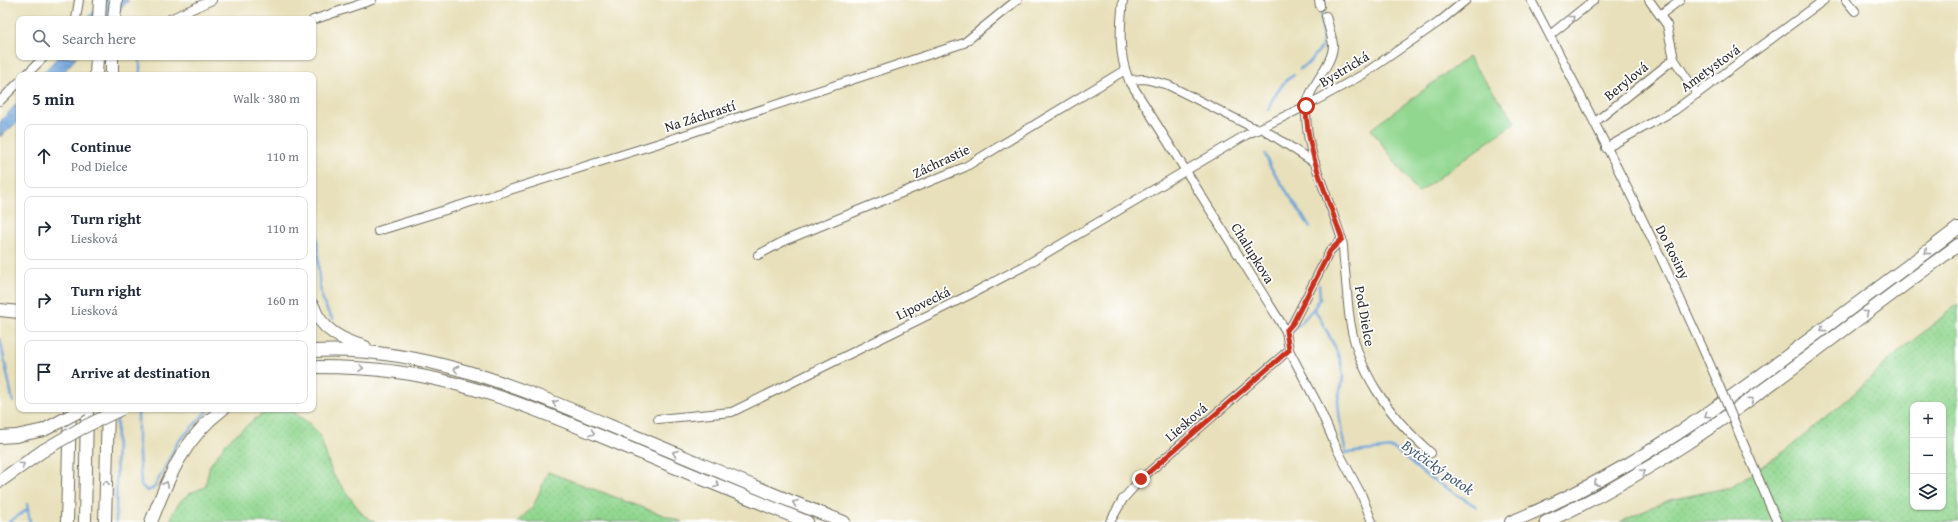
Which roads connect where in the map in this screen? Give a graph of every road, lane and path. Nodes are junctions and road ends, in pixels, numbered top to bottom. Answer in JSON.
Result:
{"nodes":[{"id":1,"x":79,"y":0,"type":"edge"},
{"id":2,"x":100,"y":0,"type":"edge"},
{"id":3,"x":116,"y":0,"type":"edge"},
{"id":4,"x":212,"y":0,"type":"edge"},
{"id":5,"x":372,"y":0,"type":"edge"},
{"id":6,"x":1017,"y":0,"type":"edge"},
{"id":7,"x":1122,"y":0,"type":"edge"},
{"id":8,"x":1466,"y":0,"type":"edge"},
{"id":9,"x":1531,"y":0,"type":"edge"},
{"id":10,"x":1594,"y":0,"type":"edge"},
{"id":11,"x":1649,"y":0,"type":"edge"},
{"id":12,"x":1680,"y":0,"type":"edge"},
{"id":13,"x":1824,"y":0,"type":"edge"},
{"id":14,"x":1846,"y":0,"type":"edge"},
{"id":15,"x":1855,"y":11,"type":"dead end"},
{"id":16,"x":1660,"y":15,"type":"junction"},
{"id":17,"x":76,"y":16,"type":"edge"},
{"id":18,"x":99,"y":16,"type":"edge"},
{"id":19,"x":114,"y":16,"type":"edge"},
{"id":20,"x":177,"y":16,"type":"edge"},
{"id":21,"x":1326,"y":16,"type":"dead end"},
{"id":22,"x":316,"y":19,"type":"edge"},
{"id":23,"x":1550,"y":36,"type":"junction"},
{"id":24,"x":1674,"y":59,"type":"junction"},
{"id":25,"x":41,"y":60,"type":"edge"},
{"id":26,"x":97,"y":60,"type":"edge"},
{"id":27,"x":112,"y":60,"type":"edge"},
{"id":28,"x":1125,"y":70,"type":"junction"},
{"id":29,"x":29,"y":72,"type":"edge"},
{"id":30,"x":96,"y":72,"type":"edge"},
{"id":31,"x":112,"y":72,"type":"edge"},
{"id":32,"x":1129,"y":80,"type":"junction"},
{"id":33,"x":16,"y":85,"type":"edge"},
{"id":34,"x":1697,"y":94,"type":"junction"},
{"id":35,"x":0,"y":101,"type":"edge"},
{"id":36,"x":1306,"y":106,"type":"junction"},
{"id":37,"x":1594,"y":123,"type":"junction"},
{"id":38,"x":1260,"y":129,"type":"junction"},
{"id":39,"x":1606,"y":148,"type":"junction"},
{"id":40,"x":1315,"y":163,"type":"junction"},
{"id":41,"x":1186,"y":171,"type":"junction"},
{"id":42,"x":1958,"y":228,"type":"edge"},
{"id":43,"x":378,"y":231,"type":"dead end"},
{"id":44,"x":1342,"y":239,"type":"junction"},
{"id":45,"x":1958,"y":245,"type":"edge"},
{"id":46,"x":758,"y":255,"type":"dead end"},
{"id":47,"x":0,"y":310,"type":"edge"},
{"id":48,"x":16,"y":312,"type":"edge"},
{"id":49,"x":316,"y":312,"type":"edge"},
{"id":50,"x":1286,"y":331,"type":"junction"},
{"id":51,"x":1289,"y":350,"type":"junction"},
{"id":52,"x":316,"y":351,"type":"edge"},
{"id":53,"x":386,"y":355,"type":"junction"},
{"id":54,"x":316,"y":368,"type":"edge"},
{"id":55,"x":70,"y":412,"type":"edge"},
{"id":56,"x":77,"y":412,"type":"edge"},
{"id":57,"x":87,"y":412,"type":"edge"},
{"id":58,"x":108,"y":412,"type":"edge"},
{"id":59,"x":115,"y":412,"type":"edge"},
{"id":60,"x":220,"y":412,"type":"edge"},
{"id":61,"x":658,"y":419,"type":"dead end"},
{"id":62,"x":0,"y":437,"type":"edge"},
{"id":63,"x":1431,"y":453,"type":"dead end"},
{"id":64,"x":0,"y":481,"type":"edge"},
{"id":65,"x":67,"y":522,"type":"edge"},
{"id":66,"x":86,"y":522,"type":"edge"},
{"id":67,"x":105,"y":522,"type":"edge"},
{"id":68,"x":151,"y":522,"type":"edge"},
{"id":69,"x":807,"y":522,"type":"edge"},
{"id":70,"x":844,"y":522,"type":"edge"},
{"id":71,"x":1110,"y":522,"type":"edge"},
{"id":72,"x":1372,"y":522,"type":"edge"},
{"id":73,"x":1511,"y":522,"type":"edge"},
{"id":74,"x":1546,"y":522,"type":"edge"},
{"id":75,"x":1777,"y":522,"type":"edge"}],
"edges":[{"from":1,"to":17,"type":"street"},
{"from":2,"to":18,"type":"highway"},
{"from":3,"to":19,"type":"highway"},
{"from":4,"to":20,"type":"street"},
{"from":5,"to":22,"type":"street"},
{"from":6,"to":43,"type":"street","name":"Na Záchrastí"},
{"from":7,"to":28,"type":"street","name":"Chalupkova"},
{"from":8,"to":36,"type":"street","name":"Bystrická"},
{"from":9,"to":23,"type":"street","name":"Do Rosiny"},
{"from":23,"to":10,"type":"street","one_way":true},
{"from":11,"to":16,"type":"street"},
{"from":12,"to":16,"type":"street"},
{"from":13,"to":34,"type":"street","name":"Ametystová"},
{"from":14,"to":15,"type":"street"},
{"from":16,"to":24,"type":"street"},
{"from":21,"to":36,"type":"street"},
{"from":23,"to":37,"type":"street","name":"Do Rosiny"},
{"from":24,"to":34,"type":"street"},
{"from":24,"to":37,"type":"street","name":"Berylová"},
{"from":25,"to":29,"type":"street"},
{"from":26,"to":30,"type":"highway"},
{"from":27,"to":31,"type":"highway"},
{"from":28,"to":32,"type":"street","name":"Chalupkova"},
{"from":28,"to":46,"type":"street","name":"Záchrastie"},
{"from":32,"to":38,"type":"street"},
{"from":32,"to":41,"type":"street","name":"Chalupkova"},
{"from":33,"to":35,"type":"street"},
{"from":34,"to":39,"type":"street","name":"Ametystová"},
{"from":36,"to":38,"type":"street","name":"Bystrická"},
{"from":36,"to":40,"type":"street","name":"Pod Dielce"},
{"from":37,"to":39,"type":"street","name":"Do Rosiny"},
{"from":38,"to":40,"type":"street"},
{"from":38,"to":41,"type":"street","name":"Bystrická"},
{"from":39,"to":75,"type":"street","name":"Do Rosiny","bridge":true},
{"from":40,"to":44,"type":"street","name":"Pod Dielce"},
{"from":41,"to":50,"type":"street","name":"Chalupkova"},
{"from":41,"to":61,"type":"street","name":"Lipovecká"},
{"from":42,"to":73,"type":"highway","one_way":true},
{"from":44,"to":50,"type":"street"},
{"from":44,"to":63,"type":"street","name":"Pod Dielce"},
{"from":74,"to":45,"type":"highway","one_way":true},
{"from":47,"to":48,"type":"highway"},
{"from":49,"to":53,"type":"highway"},
{"from":50,"to":51,"type":"street","name":"Chalupkova"},
{"from":51,"to":71,"type":"street","name":"Liesková"},
{"from":51,"to":72,"type":"street","name":"Chalupkova"},
{"from":52,"to":53,"type":"highway"},
{"from":70,"to":53,"type":"highway","one_way":true},
{"from":54,"to":69,"type":"highway","one_way":true},
{"from":55,"to":65,"type":"highway"},
{"from":56,"to":62,"type":"highway","bridge":true},
{"from":57,"to":66,"type":"highway"},
{"from":67,"to":58,"type":"highway","one_way":true},
{"from":64,"to":59,"type":"highway","one_way":true,"bridge":true},
{"from":68,"to":60,"type":"highway","one_way":true}]}
